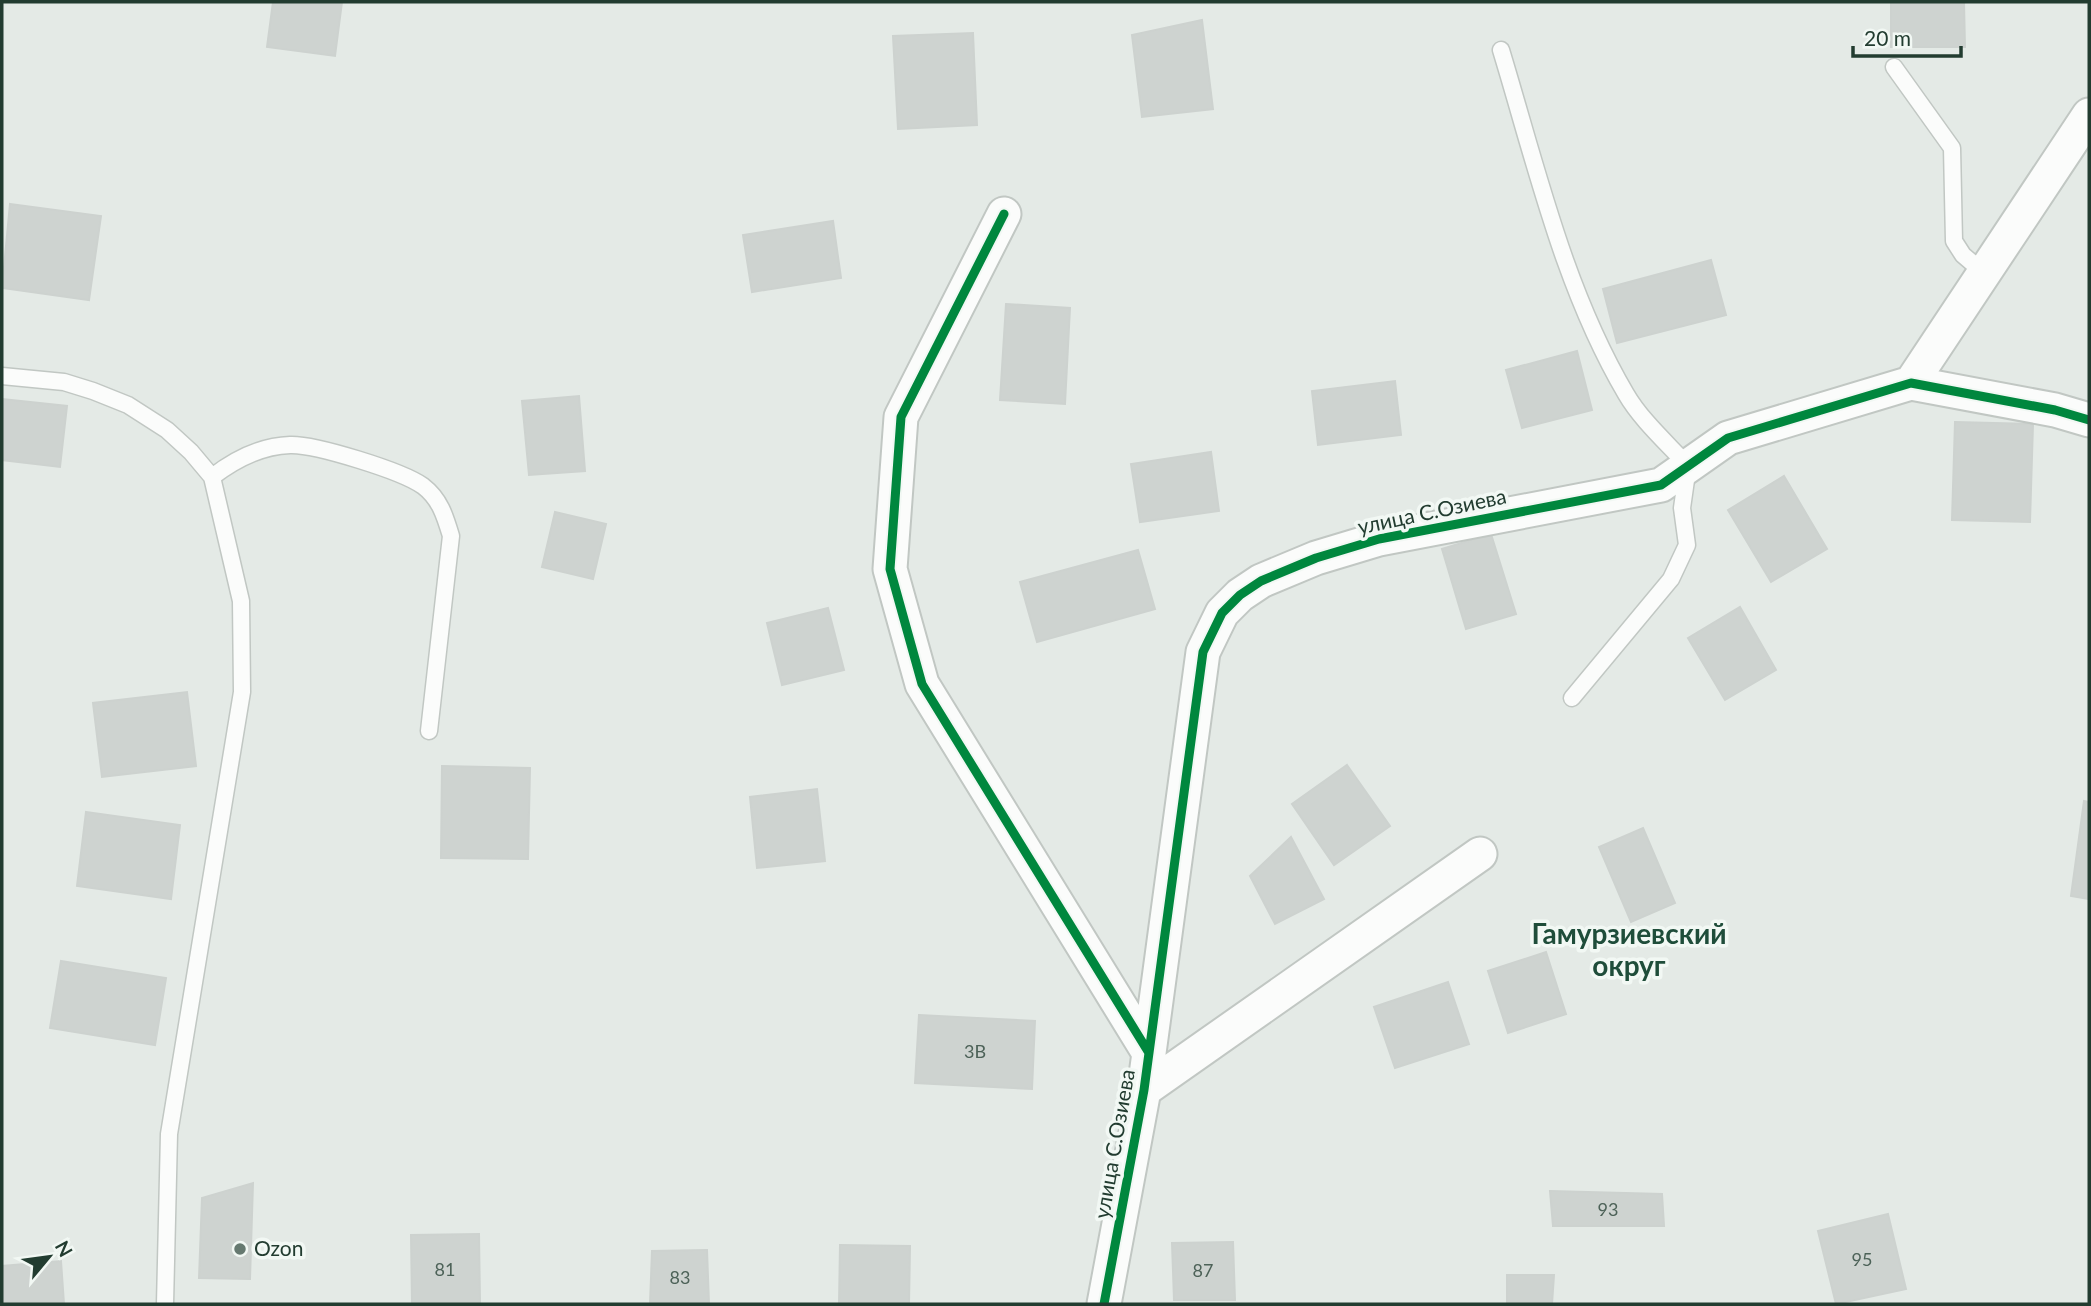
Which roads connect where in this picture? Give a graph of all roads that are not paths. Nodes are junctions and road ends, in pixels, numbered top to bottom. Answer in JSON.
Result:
{"nodes":[{"id":1,"x":1501,"y":50,"type":"dead end"},
{"id":2,"x":1894,"y":67,"type":"dead end"},
{"id":3,"x":2089,"y":115,"type":"edge"},
{"id":4,"x":1004,"y":214,"type":"dead end"},
{"id":5,"x":1984,"y":273,"type":"junction"},
{"id":6,"x":2,"y":376,"type":"edge"},
{"id":7,"x":1910,"y":383,"type":"junction"},
{"id":8,"x":2089,"y":421,"type":"edge"},
{"id":9,"x":1688,"y":467,"type":"junction"},
{"id":10,"x":212,"y":477,"type":"junction"},
{"id":11,"x":1572,"y":698,"type":"dead end"},
{"id":12,"x":429,"y":731,"type":"dead end"},
{"id":13,"x":1480,"y":854,"type":"dead end"},
{"id":14,"x":1149,"y":1053,"type":"junction"},
{"id":15,"x":1144,"y":1090,"type":"junction"},
{"id":16,"x":165,"y":1304,"type":"edge"},
{"id":17,"x":1104,"y":1304,"type":"edge"}],
"edges":[{"from":1,"to":9,"type":"lane"},
{"from":2,"to":5,"type":"lane"},
{"from":3,"to":5,"type":"street"},
{"from":4,"to":14,"type":"street"},
{"from":5,"to":7,"type":"street"},
{"from":6,"to":10,"type":"lane"},
{"from":7,"to":8,"type":"street","name":"улица С.Озиева"},
{"from":7,"to":9,"type":"street","name":"улица С.Озиева"},
{"from":9,"to":11,"type":"lane"},
{"from":9,"to":14,"type":"street","name":"улица С.Озиева"},
{"from":10,"to":12,"type":"lane"},
{"from":10,"to":16,"type":"lane"},
{"from":13,"to":15,"type":"street"},
{"from":14,"to":15,"type":"street","name":"улица С.Озиева"},
{"from":15,"to":17,"type":"street","name":"улица С.Озиева"}]}
